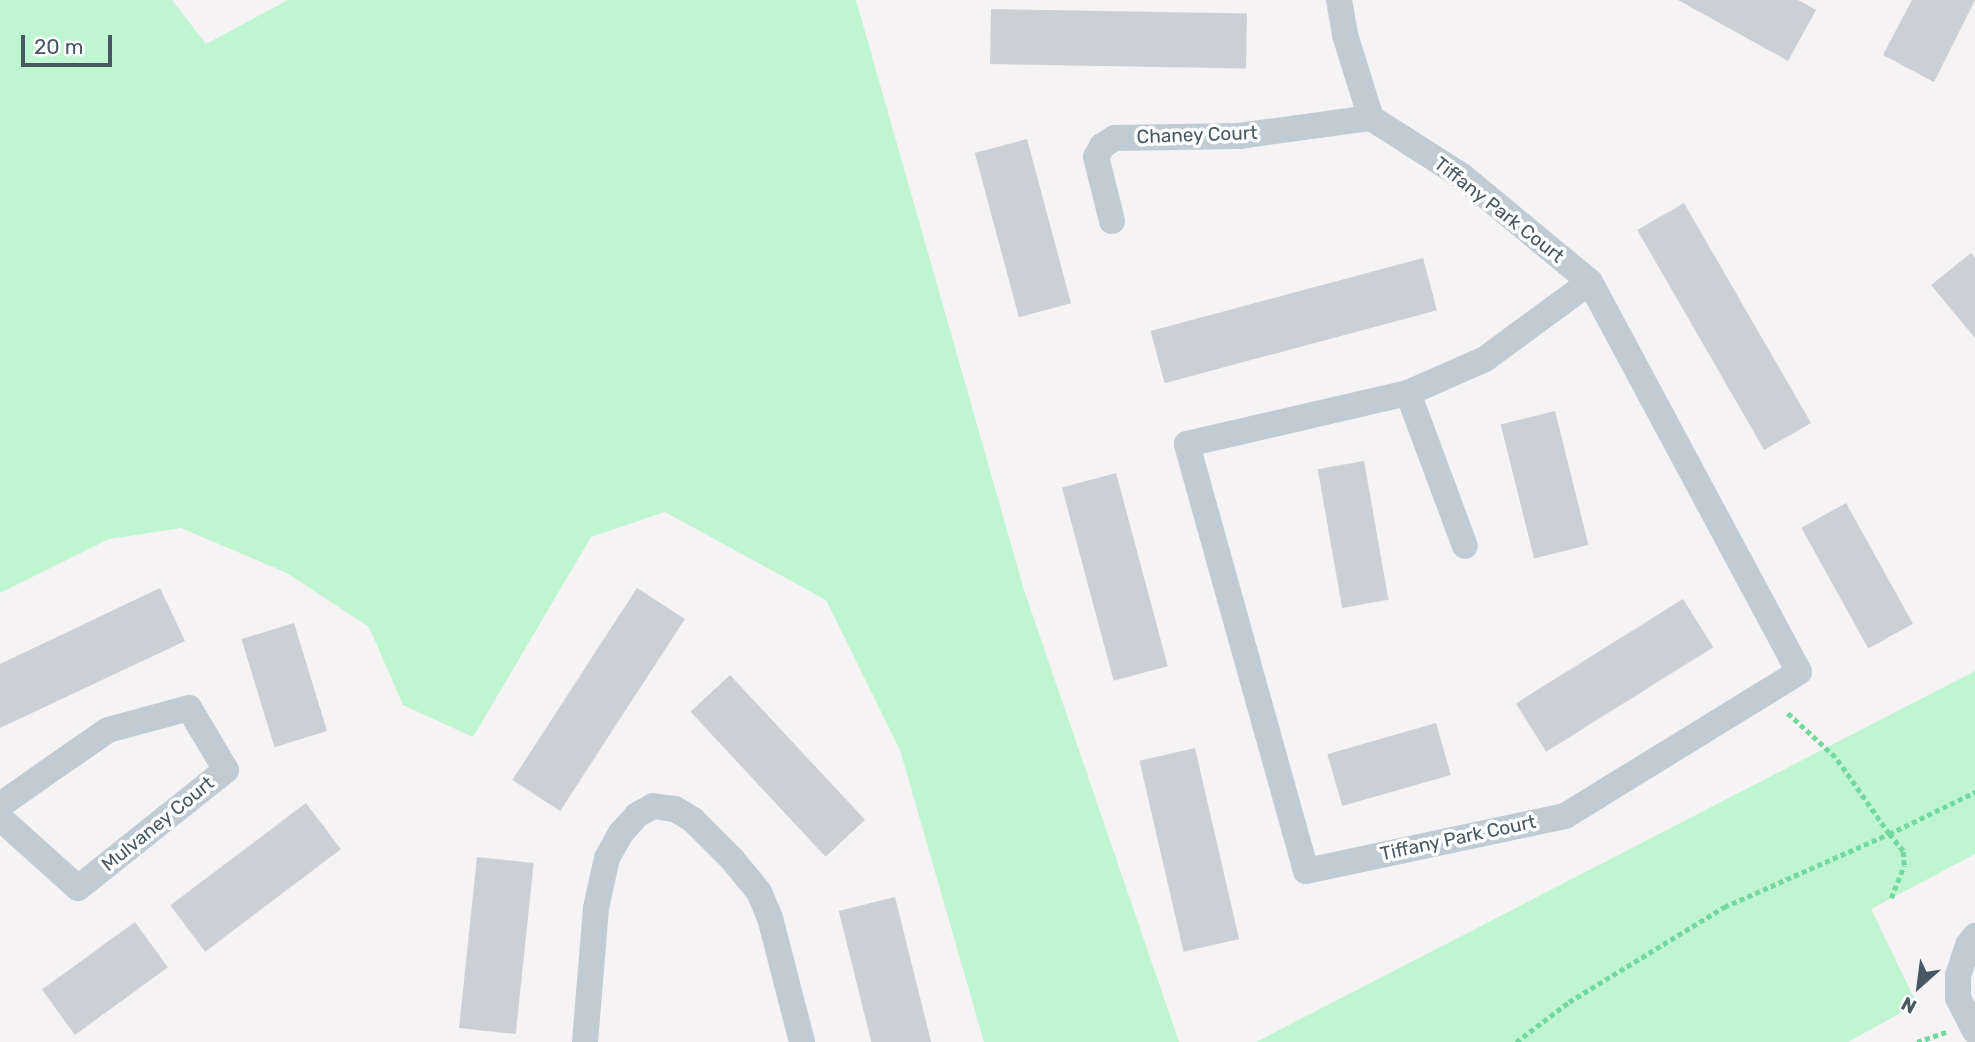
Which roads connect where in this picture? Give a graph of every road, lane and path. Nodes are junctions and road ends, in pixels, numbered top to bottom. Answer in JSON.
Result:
{"nodes":[{"id":1,"x":1339,"y":0,"type":"edge"},
{"id":2,"x":1371,"y":118,"type":"junction"},
{"id":3,"x":1112,"y":221,"type":"dead end"},
{"id":4,"x":1590,"y":282,"type":"junction"},
{"id":5,"x":1408,"y":393,"type":"junction"},
{"id":6,"x":1465,"y":546,"type":"dead end"},
{"id":7,"x":1765,"y":692,"type":"junction"},
{"id":8,"x":1975,"y":792,"type":"edge"},
{"id":9,"x":0,"y":805,"type":"edge"},
{"id":10,"x":0,"y":818,"type":"edge"},
{"id":11,"x":1889,"y":834,"type":"junction"},
{"id":12,"x":1891,"y":898,"type":"dead end"},
{"id":13,"x":1975,"y":936,"type":"edge"},
{"id":14,"x":1975,"y":1031,"type":"edge"},
{"id":15,"x":585,"y":1042,"type":"edge"},
{"id":16,"x":802,"y":1042,"type":"edge"},
{"id":17,"x":1516,"y":1042,"type":"edge"}],
"edges":[{"from":1,"to":2,"type":"street"},
{"from":2,"to":3,"type":"street","name":"Chaney Court"},
{"from":2,"to":4,"type":"street","name":"Tiffany Park Court"},
{"from":4,"to":5,"type":"street","name":"Tiffany Park Court"},
{"from":4,"to":7,"type":"street","name":"Tiffany Park Court"},
{"from":5,"to":6,"type":"street"},
{"from":5,"to":7,"type":"street","name":"Tiffany Park Court"},
{"from":7,"to":11,"type":"path"},
{"from":8,"to":11,"type":"path"},
{"from":9,"to":10,"type":"street","name":"Mulvaney Court"},
{"from":11,"to":12,"type":"path"},
{"from":11,"to":17,"type":"path"},
{"from":13,"to":14,"type":"street"},
{"from":15,"to":16,"type":"street"}]}
